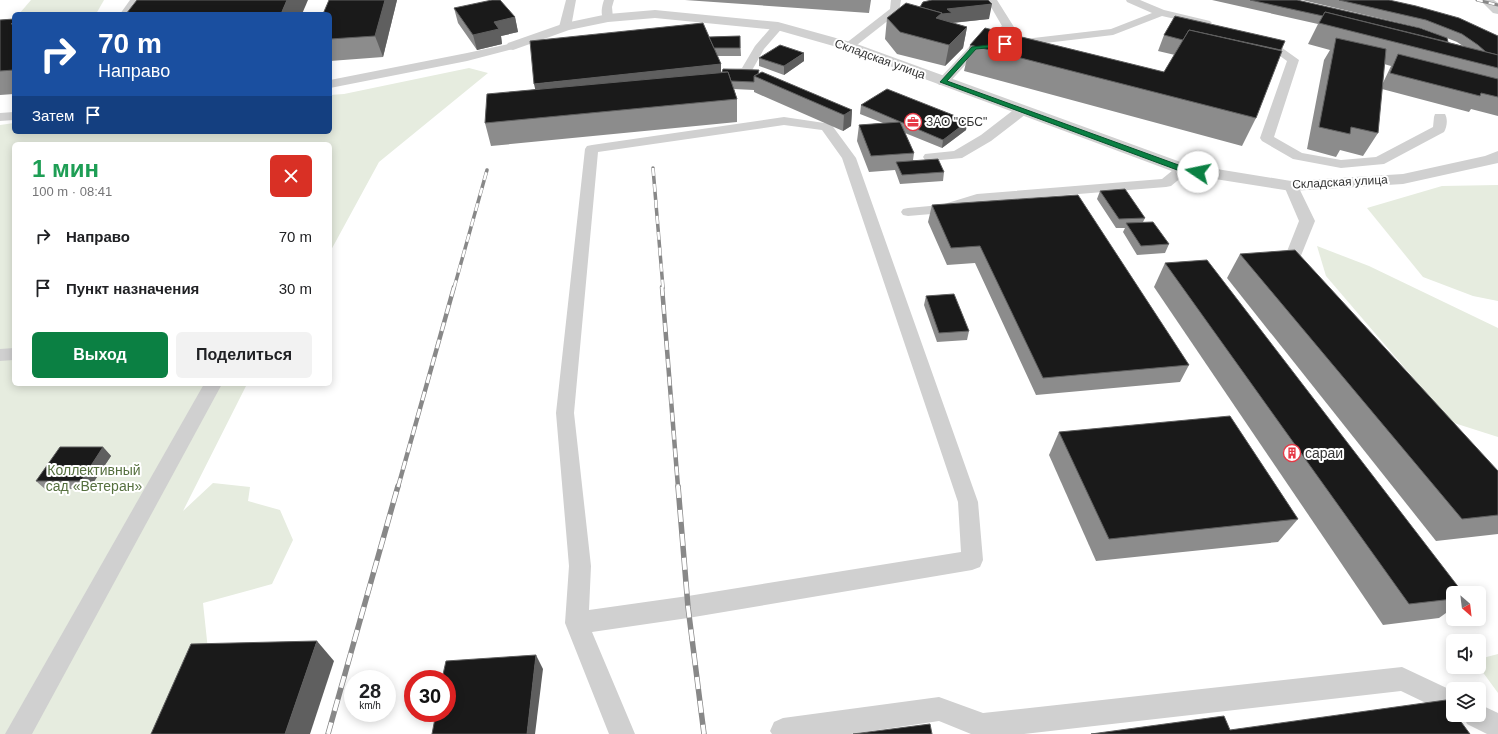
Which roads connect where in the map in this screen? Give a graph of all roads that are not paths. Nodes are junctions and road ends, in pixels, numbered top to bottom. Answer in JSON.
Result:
{"nodes":[{"id":1,"x":135,"y":0,"type":"edge"},
{"id":2,"x":571,"y":0,"type":"edge"},
{"id":3,"x":610,"y":0,"type":"edge"},
{"id":4,"x":896,"y":0,"type":"edge"},
{"id":5,"x":992,"y":0,"type":"edge"},
{"id":6,"x":1131,"y":0,"type":"edge"},
{"id":7,"x":1486,"y":0,"type":"edge"},
{"id":8,"x":1498,"y":10,"type":"edge"},
{"id":9,"x":126,"y":12,"type":"edge"},
{"id":10,"x":1161,"y":13,"type":"junction"},
{"id":11,"x":608,"y":18,"type":"junction"},
{"id":12,"x":778,"y":26,"type":"junction"},
{"id":13,"x":565,"y":27,"type":"junction"},
{"id":14,"x":1221,"y":27,"type":"edge"},
{"id":15,"x":1250,"y":33,"type":"edge"},
{"id":16,"x":513,"y":46,"type":"joint"},
{"id":17,"x":849,"y":46,"type":"junction"},
{"id":18,"x":974,"y":48,"type":"junction"},
{"id":19,"x":729,"y":72,"type":"edge"},
{"id":20,"x":943,"y":82,"type":"junction"},
{"id":21,"x":332,"y":84,"type":"edge"},
{"id":22,"x":1021,"y":110,"type":"junction"},
{"id":23,"x":12,"y":116,"type":"edge"},
{"id":24,"x":0,"y":117,"type":"edge"},
{"id":25,"x":1440,"y":117,"type":"dead end"},
{"id":26,"x":1498,"y":156,"type":"edge"},
{"id":27,"x":930,"y":157,"type":"dead end"},
{"id":28,"x":1183,"y":169,"type":"junction"},
{"id":29,"x":1291,"y":186,"type":"junction"},
{"id":30,"x":908,"y":212,"type":"dead end"},
{"id":31,"x":1305,"y":282,"type":"edge"},
{"id":32,"x":12,"y":354,"type":"edge"},
{"id":33,"x":0,"y":356,"type":"edge"},
{"id":34,"x":212,"y":386,"type":"edge"},
{"id":35,"x":577,"y":623,"type":"junction"},
{"id":36,"x":1446,"y":700,"type":"edge"},
{"id":37,"x":1486,"y":720,"type":"edge"},
{"id":38,"x":1498,"y":726,"type":"edge"},
{"id":39,"x":783,"y":731,"type":"dead end"},
{"id":40,"x":18,"y":734,"type":"edge"},
{"id":41,"x":622,"y":734,"type":"edge"}],
"edges":[{"from":1,"to":9,"type":"lane"},
{"from":2,"to":13,"type":"lane"},
{"from":3,"to":11,"type":"lane"},
{"from":4,"to":17,"type":"lane"},
{"from":5,"to":18,"type":"lane"},
{"from":6,"to":10,"type":"lane"},
{"from":7,"to":8,"type":"street"},
{"from":10,"to":14,"type":"lane"},
{"from":10,"to":18,"type":"lane"},
{"from":11,"to":12,"type":"street","name":"Складская улица"},
{"from":11,"to":13,"type":"street","name":"Складская улица"},
{"from":12,"to":17,"type":"street","name":"Складская улица"},
{"from":12,"to":19,"type":"lane"},
{"from":13,"to":16,"type":"street","name":"Складская улица"},
{"from":15,"to":25,"type":"lane"},
{"from":16,"to":21,"type":"lane"},
{"from":17,"to":20,"type":"street","name":"Складская улица"},
{"from":18,"to":20,"type":"lane"},
{"from":20,"to":22,"type":"street","name":"Складская улица"},
{"from":22,"to":27,"type":"lane"},
{"from":22,"to":28,"type":"street","name":"Складская улица"},
{"from":23,"to":24,"type":"lane"},
{"from":26,"to":29,"type":"street","name":"Складская улица"},
{"from":28,"to":29,"type":"street","name":"Складская улица"},
{"from":28,"to":30,"type":"lane"},
{"from":29,"to":31,"type":"lane"},
{"from":32,"to":33,"type":"lane"},
{"from":34,"to":40,"type":"lane"},
{"from":35,"to":35,"type":"lane"},
{"from":35,"to":41,"type":"lane"},
{"from":36,"to":39,"type":"lane"},
{"from":37,"to":38,"type":"lane"}]}
